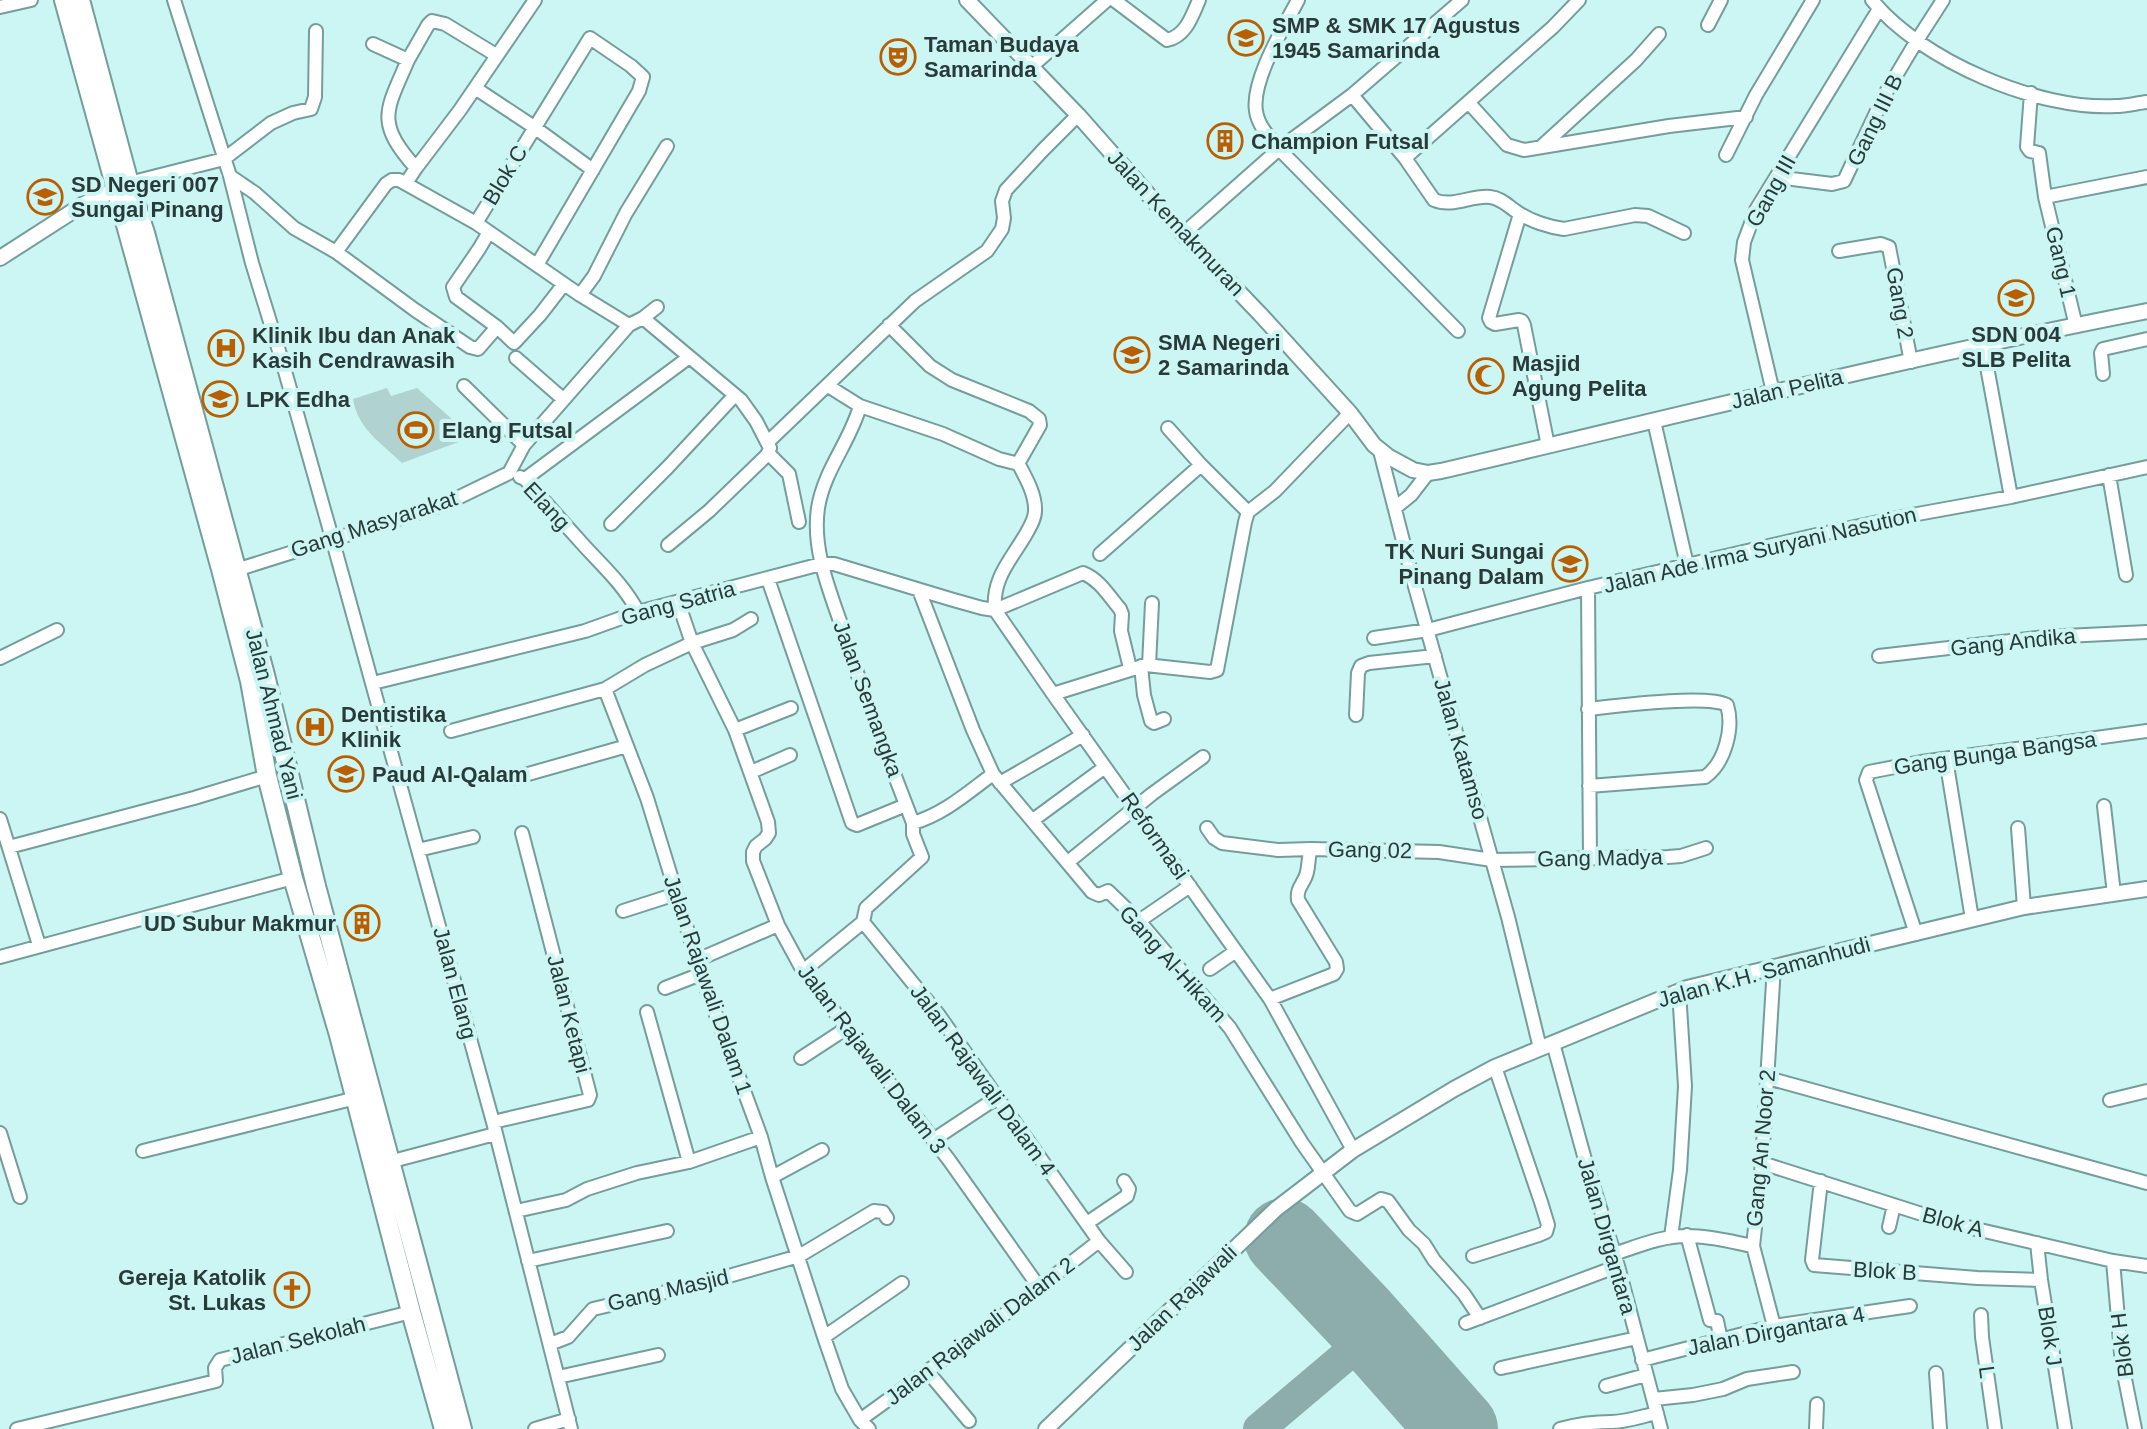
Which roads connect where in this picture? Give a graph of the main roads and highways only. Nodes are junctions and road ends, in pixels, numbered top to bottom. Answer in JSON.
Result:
{"nodes":[{"id":1,"x":64,"y":0,"type":"edge"},
{"id":2,"x":80,"y":0,"type":"edge"},
{"id":3,"x":122,"y":187,"type":"junction"},
{"id":4,"x":257,"y":678,"type":"junction"},
{"id":5,"x":444,"y":1429,"type":"edge"},
{"id":6,"x":462,"y":1429,"type":"edge"}],
"edges":[{"from":1,"to":3,"type":"main road","name":"Jalan Ahmad Yani"},
{"from":2,"to":3,"type":"main road","name":"Jalan Ahmad Yani"},
{"from":3,"to":4,"type":"main road","name":"Jalan Ahmad Yani"},
{"from":3,"to":4,"type":"main road","name":"Jalan Ahmad Yani"},
{"from":4,"to":5,"type":"main road","name":"Jalan Ahmad Yani"},
{"from":4,"to":6,"type":"main road","name":"Jalan Ahmad Yani"}]}
